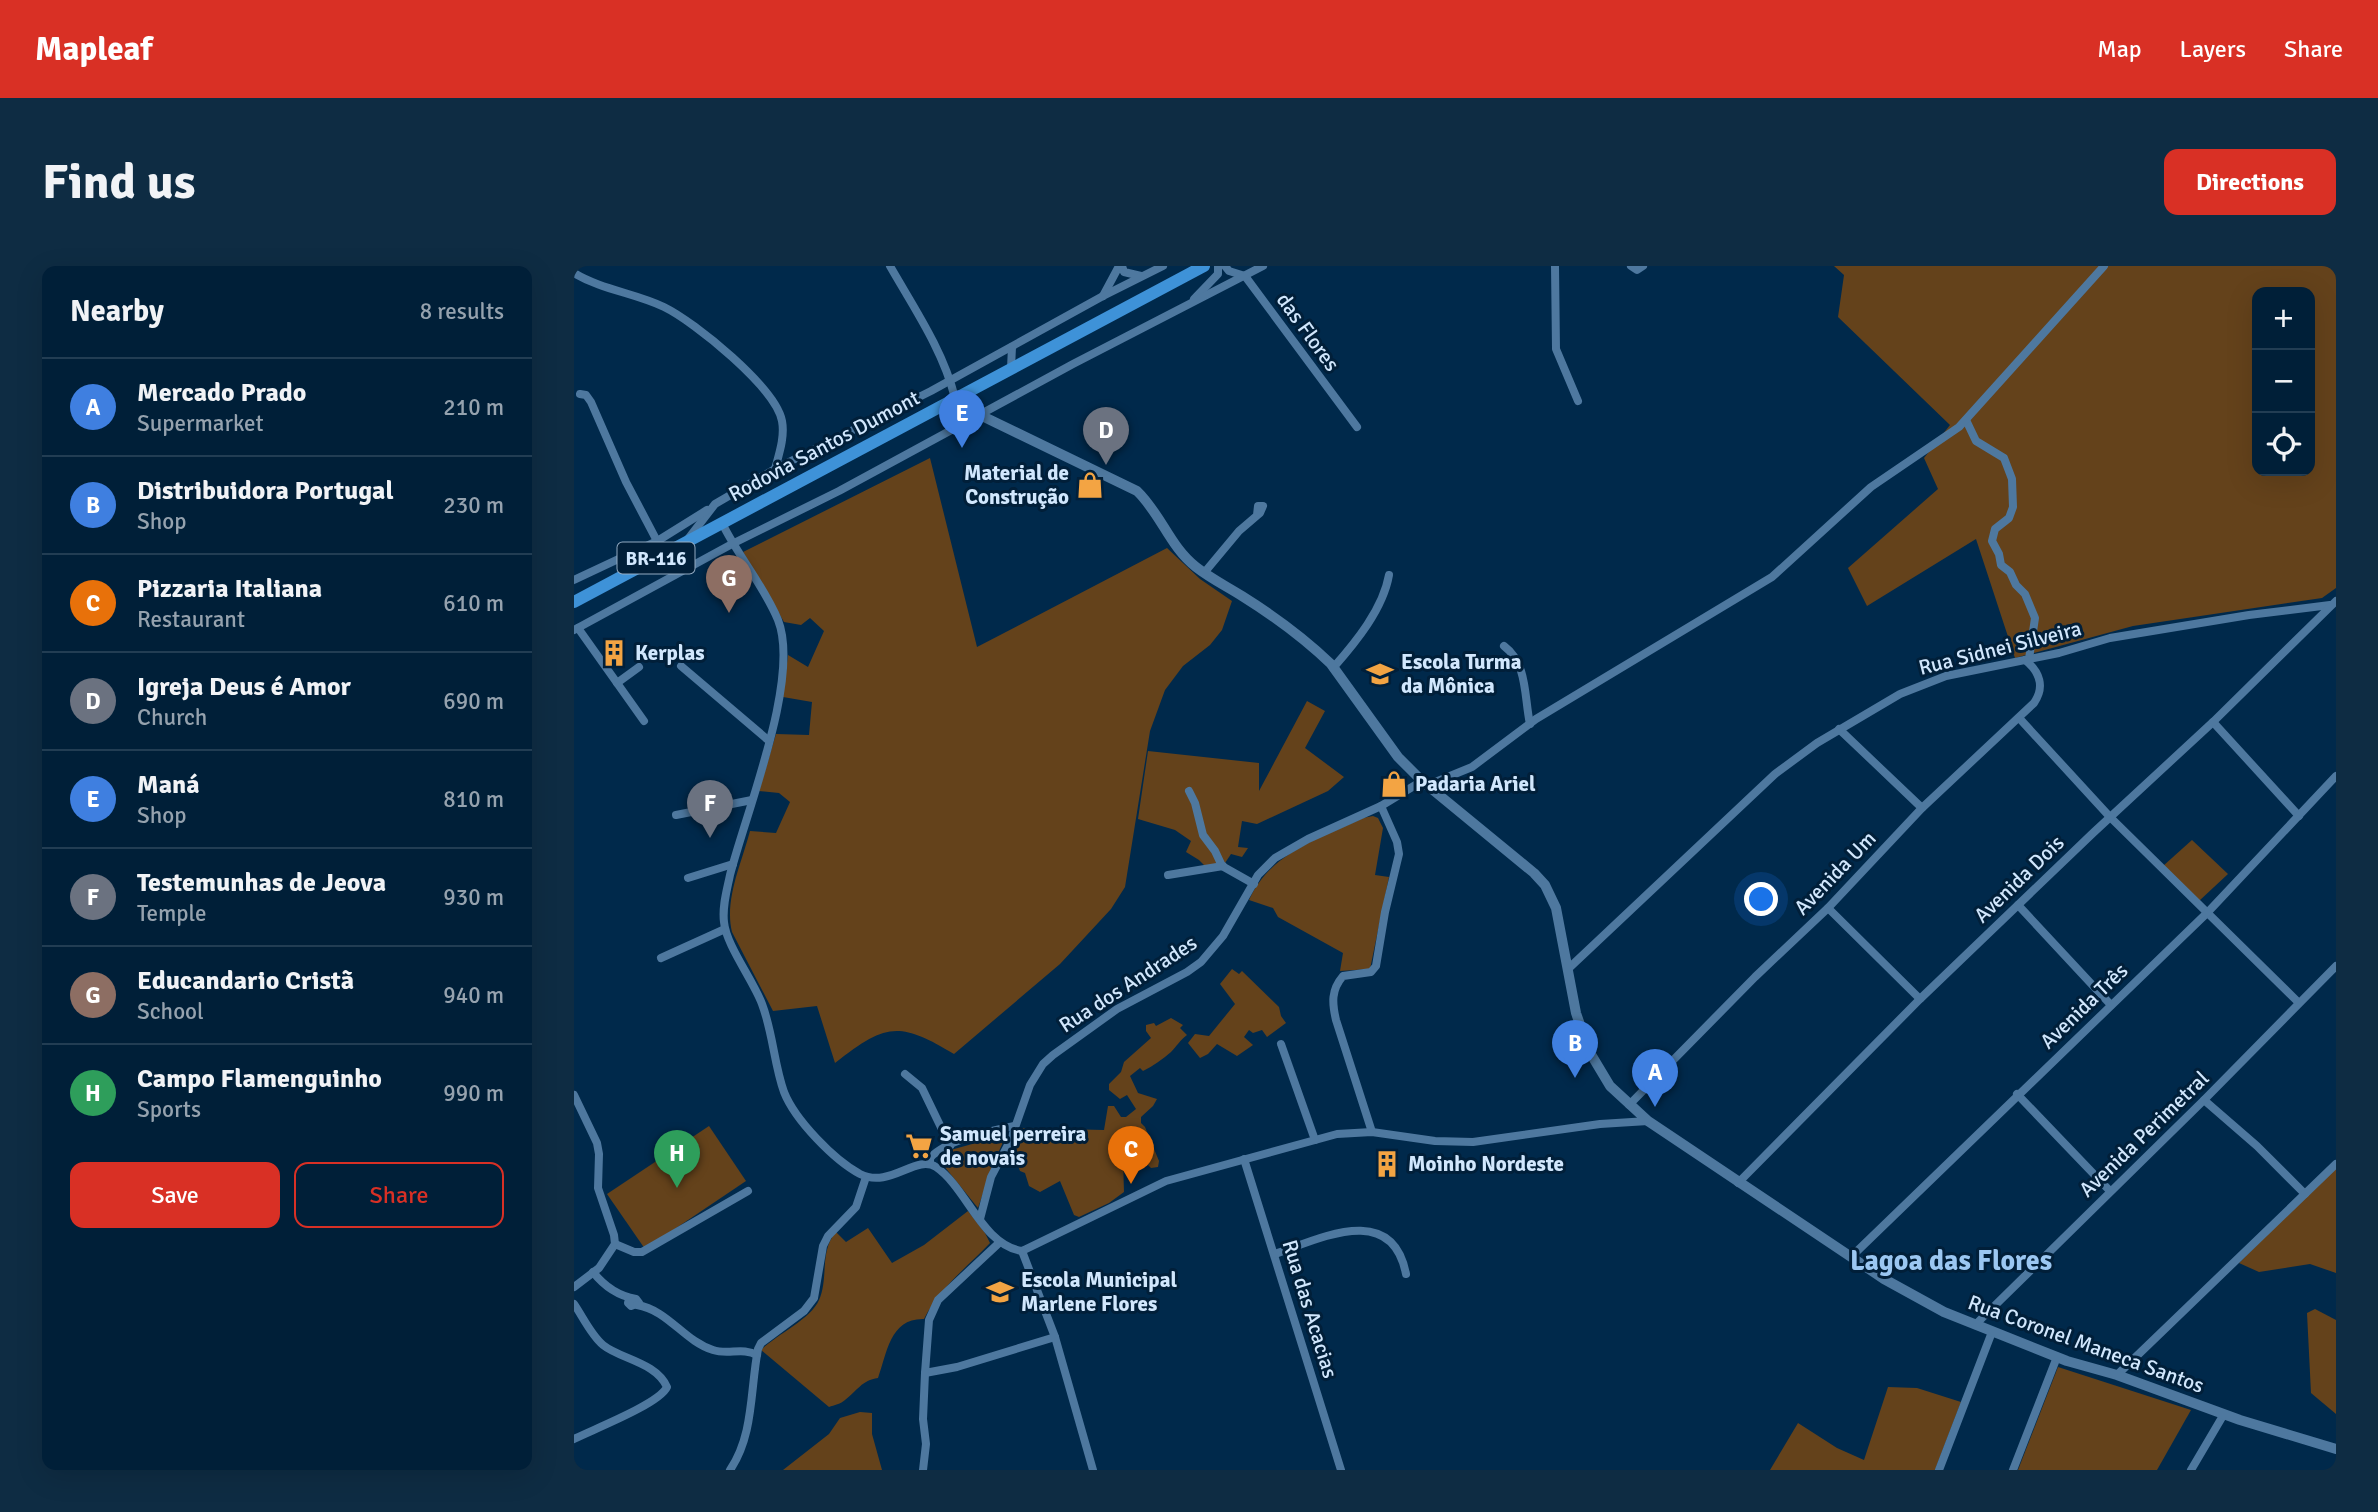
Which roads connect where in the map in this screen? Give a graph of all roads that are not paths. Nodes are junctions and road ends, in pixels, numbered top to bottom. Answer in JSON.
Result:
{"nodes":[{"id":1,"x":890,"y":266,"type":"edge"},
{"id":2,"x":1121,"y":266,"type":"edge"},
{"id":3,"x":1163,"y":266,"type":"edge"},
{"id":4,"x":1218,"y":266,"type":"edge"},
{"id":5,"x":1225,"y":266,"type":"edge"},
{"id":6,"x":1263,"y":266,"type":"edge"},
{"id":7,"x":1555,"y":266,"type":"edge"},
{"id":8,"x":1631,"y":266,"type":"edge"},
{"id":9,"x":1643,"y":266,"type":"edge"},
{"id":10,"x":2104,"y":266,"type":"edge"},
{"id":11,"x":1197,"y":267,"type":"edge"},
{"id":12,"x":574,"y":273,"type":"edge"},
{"id":13,"x":1141,"y":276,"type":"junction"},
{"id":14,"x":1245,"y":276,"type":"junction"},
{"id":15,"x":1102,"y":296,"type":"junction"},
{"id":16,"x":1189,"y":305,"type":"junction"},
{"id":17,"x":1012,"y":347,"type":"junction"},
{"id":18,"x":1011,"y":368,"type":"junction"},
{"id":19,"x":950,"y":380,"type":"junction"},
{"id":20,"x":580,"y":394,"type":"dead end"},
{"id":21,"x":955,"y":398,"type":"junction"},
{"id":22,"x":1578,"y":401,"type":"dead end"},
{"id":23,"x":980,"y":415,"type":"junction"},
{"id":24,"x":1966,"y":420,"type":"junction"},
{"id":25,"x":1357,"y":427,"type":"dead end"},
{"id":26,"x":775,"y":469,"type":"junction"},
{"id":27,"x":715,"y":504,"type":"junction"},
{"id":28,"x":1257,"y":515,"type":"dead end"},
{"id":29,"x":722,"y":523,"type":"junction"},
{"id":30,"x":657,"y":541,"type":"junction"},
{"id":31,"x":687,"y":541,"type":"junction"},
{"id":32,"x":732,"y":544,"type":"junction"},
{"id":33,"x":1204,"y":573,"type":"junction"},
{"id":34,"x":1389,"y":575,"type":"dead end"},
{"id":35,"x":574,"y":580,"type":"edge"},
{"id":36,"x":574,"y":602,"type":"edge"},
{"id":37,"x":2333,"y":603,"type":"edge"},
{"id":38,"x":576,"y":629,"type":"edge"},
{"id":39,"x":1504,"y":646,"type":"dead end"},
{"id":40,"x":2027,"y":660,"type":"junction"},
{"id":41,"x":681,"y":666,"type":"dead end"},
{"id":42,"x":639,"y":667,"type":"dead end"},
{"id":43,"x":1333,"y":668,"type":"junction"},
{"id":44,"x":617,"y":683,"type":"junction"},
{"id":45,"x":2020,"y":719,"type":"junction"},
{"id":46,"x":644,"y":721,"type":"dead end"},
{"id":47,"x":2213,"y":722,"type":"junction"},
{"id":48,"x":1530,"y":724,"type":"junction"},
{"id":49,"x":1839,"y":729,"type":"junction"},
{"id":50,"x":768,"y":740,"type":"junction"},
{"id":51,"x":2336,"y":776,"type":"edge"},
{"id":52,"x":1425,"y":783,"type":"junction"},
{"id":53,"x":1189,"y":791,"type":"dead end"},
{"id":54,"x":752,"y":800,"type":"junction"},
{"id":55,"x":1381,"y":806,"type":"junction"},
{"id":56,"x":1922,"y":808,"type":"junction"},
{"id":57,"x":676,"y":815,"type":"dead end"},
{"id":58,"x":2299,"y":816,"type":"junction"},
{"id":59,"x":2110,"y":817,"type":"junction"},
{"id":60,"x":733,"y":864,"type":"junction"},
{"id":61,"x":1223,"y":866,"type":"junction"},
{"id":62,"x":1168,"y":875,"type":"dead end"},
{"id":63,"x":688,"y":878,"type":"dead end"},
{"id":64,"x":1254,"y":884,"type":"junction"},
{"id":65,"x":2018,"y":905,"type":"junction"},
{"id":66,"x":1828,"y":908,"type":"junction"},
{"id":67,"x":2208,"y":912,"type":"junction"},
{"id":68,"x":725,"y":929,"type":"junction"},
{"id":69,"x":661,"y":958,"type":"dead end"},
{"id":70,"x":2336,"y":966,"type":"edge"},
{"id":71,"x":1567,"y":969,"type":"junction"},
{"id":72,"x":1920,"y":999,"type":"junction"},
{"id":73,"x":2298,"y":1002,"type":"junction"},
{"id":74,"x":2111,"y":1005,"type":"junction"},
{"id":75,"x":1281,"y":1044,"type":"dead end"},
{"id":76,"x":905,"y":1074,"type":"dead end"},
{"id":77,"x":2017,"y":1094,"type":"junction"},
{"id":78,"x":574,"y":1095,"type":"edge"},
{"id":79,"x":2204,"y":1100,"type":"junction"},
{"id":80,"x":1629,"y":1105,"type":"junction"},
{"id":81,"x":1648,"y":1121,"type":"junction"},
{"id":82,"x":1014,"y":1126,"type":"junction"},
{"id":83,"x":1372,"y":1132,"type":"junction"},
{"id":84,"x":1315,"y":1140,"type":"junction"},
{"id":85,"x":950,"y":1146,"type":"junction"},
{"id":86,"x":1244,"y":1159,"type":"junction"},
{"id":87,"x":930,"y":1164,"type":"junction"},
{"id":88,"x":2336,"y":1164,"type":"edge"},
{"id":89,"x":866,"y":1177,"type":"junction"},
{"id":90,"x":1738,"y":1183,"type":"junction"},
{"id":91,"x":748,"y":1191,"type":"dead end"},
{"id":92,"x":2110,"y":1191,"type":"junction"},
{"id":93,"x":2305,"y":1194,"type":"junction"},
{"id":94,"x":980,"y":1219,"type":"junction"},
{"id":95,"x":1000,"y":1242,"type":"junction"},
{"id":96,"x":615,"y":1244,"type":"junction"},
{"id":97,"x":1022,"y":1251,"type":"junction"},
{"id":98,"x":1275,"y":1254,"type":"junction"},
{"id":99,"x":1851,"y":1257,"type":"junction"},
{"id":100,"x":593,"y":1272,"type":"junction"},
{"id":101,"x":1406,"y":1274,"type":"dead end"},
{"id":102,"x":574,"y":1287,"type":"edge"},
{"id":103,"x":574,"y":1304,"type":"edge"},
{"id":104,"x":1975,"y":1325,"type":"junction"},
{"id":105,"x":1992,"y":1332,"type":"junction"},
{"id":106,"x":1055,"y":1337,"type":"junction"},
{"id":107,"x":757,"y":1355,"type":"junction"},
{"id":108,"x":2057,"y":1357,"type":"junction"},
{"id":109,"x":925,"y":1373,"type":"junction"},
{"id":110,"x":2117,"y":1376,"type":"junction"},
{"id":111,"x":2224,"y":1415,"type":"junction"},
{"id":112,"x":574,"y":1439,"type":"edge"},
{"id":113,"x":2336,"y":1449,"type":"edge"},
{"id":114,"x":730,"y":1470,"type":"edge"},
{"id":115,"x":923,"y":1470,"type":"edge"},
{"id":116,"x":1093,"y":1470,"type":"edge"},
{"id":117,"x":1341,"y":1470,"type":"edge"},
{"id":118,"x":1939,"y":1470,"type":"edge"},
{"id":119,"x":2013,"y":1470,"type":"edge"},
{"id":120,"x":2191,"y":1470,"type":"edge"}],
"edges":[{"from":1,"to":19,"type":"street"},
{"from":2,"to":13,"type":"street"},
{"from":2,"to":15,"type":"street"},
{"from":3,"to":13,"type":"street"},
{"from":4,"to":16,"type":"street"},
{"from":5,"to":14,"type":"street","name":"das Flores"},
{"from":6,"to":14,"type":"street"},
{"from":7,"to":22,"type":"street"},
{"from":8,"to":9,"type":"street"},
{"from":10,"to":24,"type":"street","name":"Rua dos Andrades"},
{"from":11,"to":18,"type":"highway","name":"Rodovia Santos Dumont","number":"BR-116"},
{"from":12,"to":26,"type":"street"},
{"from":13,"to":15,"type":"street"},
{"from":14,"to":16,"type":"street"},
{"from":14,"to":25,"type":"street","name":"das Flores"},
{"from":15,"to":17,"type":"street"},
{"from":16,"to":23,"type":"street"},
{"from":17,"to":18,"type":"street"},
{"from":17,"to":19,"type":"street"},
{"from":18,"to":21,"type":"highway","name":"Rodovia Santos Dumont","number":"BR-116"},
{"from":19,"to":21,"type":"street"},
{"from":19,"to":26,"type":"street"},
{"from":20,"to":30,"type":"street"},
{"from":21,"to":29,"type":"highway","name":"Rodovia Santos Dumont","number":"BR-116"},
{"from":23,"to":32,"type":"street"},
{"from":23,"to":33,"type":"street","name":"Rua Coronel Maneca Santos"},
{"from":24,"to":40,"type":"street"},
{"from":24,"to":48,"type":"street","name":"Rua dos Andrades"},
{"from":26,"to":27,"type":"street"},
{"from":27,"to":30,"type":"street"},
{"from":27,"to":31,"type":"street"},
{"from":28,"to":33,"type":"street"},
{"from":29,"to":31,"type":"highway","name":"Rodovia Santos Dumont","number":"BR-116"},
{"from":29,"to":32,"type":"street"},
{"from":30,"to":35,"type":"street"},
{"from":31,"to":36,"type":"highway","name":"Rodovia Santos Dumont","number":"BR-116"},
{"from":32,"to":38,"type":"street"},
{"from":32,"to":50,"type":"street"},
{"from":33,"to":43,"type":"street","name":"Rua Coronel Maneca Santos"},
{"from":34,"to":43,"type":"street"},
{"from":37,"to":40,"type":"street","name":"Rua Sidnei Silveira"},
{"from":37,"to":47,"type":"street","name":"Avenida Dois"},
{"from":38,"to":44,"type":"street"},
{"from":39,"to":48,"type":"street"},
{"from":40,"to":45,"type":"street","name":"Avenida Um"},
{"from":40,"to":49,"type":"street","name":"Rua Sidnei Silveira"},
{"from":41,"to":50,"type":"street"},
{"from":42,"to":44,"type":"street"},
{"from":43,"to":52,"type":"street","name":"Rua Coronel Maneca Santos"},
{"from":44,"to":46,"type":"street"},
{"from":45,"to":56,"type":"street","name":"Avenida Um"},
{"from":45,"to":59,"type":"street"},
{"from":47,"to":58,"type":"street"},
{"from":47,"to":59,"type":"street","name":"Avenida Dois"},
{"from":48,"to":52,"type":"street","name":"Rua dos Andrades"},
{"from":49,"to":56,"type":"street"},
{"from":49,"to":71,"type":"street","name":"Rua Sidnei Silveira"},
{"from":50,"to":54,"type":"street"},
{"from":51,"to":58,"type":"street","name":"Avenida Três"},
{"from":52,"to":55,"type":"street","name":"Rua dos Andrades"},
{"from":52,"to":71,"type":"street","name":"Rua Coronel Maneca Santos"},
{"from":53,"to":61,"type":"street"},
{"from":54,"to":57,"type":"street"},
{"from":54,"to":60,"type":"street"},
{"from":55,"to":64,"type":"street","name":"Rua dos Andrades"},
{"from":55,"to":83,"type":"street"},
{"from":56,"to":66,"type":"street","name":"Avenida Um"},
{"from":58,"to":67,"type":"street","name":"Avenida Três"},
{"from":59,"to":65,"type":"street","name":"Avenida Dois"},
{"from":59,"to":67,"type":"street"},
{"from":60,"to":63,"type":"street"},
{"from":60,"to":68,"type":"street"},
{"from":61,"to":62,"type":"street"},
{"from":61,"to":64,"type":"street"},
{"from":64,"to":82,"type":"street","name":"Rua dos Andrades"},
{"from":65,"to":72,"type":"street","name":"Avenida Dois"},
{"from":65,"to":74,"type":"street"},
{"from":66,"to":72,"type":"street"},
{"from":66,"to":80,"type":"street","name":"Avenida Um"},
{"from":67,"to":73,"type":"street"},
{"from":67,"to":74,"type":"street","name":"Avenida Três"},
{"from":68,"to":69,"type":"street"},
{"from":68,"to":89,"type":"street"},
{"from":70,"to":73,"type":"street","name":"Avenida Perimetral"},
{"from":71,"to":80,"type":"street","name":"Rua Coronel Maneca Santos"},
{"from":72,"to":90,"type":"street","name":"Avenida Dois"},
{"from":73,"to":79,"type":"street","name":"Avenida Perimetral"},
{"from":74,"to":77,"type":"street","name":"Avenida Três"},
{"from":75,"to":84,"type":"street"},
{"from":76,"to":85,"type":"street"},
{"from":77,"to":92,"type":"street"},
{"from":77,"to":99,"type":"street","name":"Avenida Três"},
{"from":78,"to":96,"type":"street"},
{"from":79,"to":92,"type":"street","name":"Avenida Perimetral"},
{"from":79,"to":93,"type":"street"},
{"from":80,"to":81,"type":"street","name":"Rua Coronel Maneca Santos"},
{"from":81,"to":83,"type":"street"},
{"from":81,"to":90,"type":"street","name":"Rua Coronel Maneca Santos"},
{"from":82,"to":85,"type":"street"},
{"from":82,"to":94,"type":"street","name":"Rua dos Andrades"},
{"from":83,"to":84,"type":"street"},
{"from":84,"to":86,"type":"street"},
{"from":85,"to":87,"type":"street"},
{"from":86,"to":97,"type":"street"},
{"from":86,"to":98,"type":"street","name":"Rua das Acacias"},
{"from":87,"to":89,"type":"street"},
{"from":87,"to":94,"type":"street"},
{"from":88,"to":93,"type":"street"},
{"from":89,"to":107,"type":"street"},
{"from":90,"to":99,"type":"street","name":"Rua Coronel Maneca Santos"},
{"from":91,"to":96,"type":"street"},
{"from":92,"to":104,"type":"street","name":"Avenida Perimetral"},
{"from":93,"to":110,"type":"street"},
{"from":94,"to":95,"type":"street"},
{"from":95,"to":97,"type":"street"},
{"from":95,"to":109,"type":"street"},
{"from":96,"to":100,"type":"street"},
{"from":97,"to":106,"type":"street"},
{"from":98,"to":101,"type":"street"},
{"from":98,"to":117,"type":"street","name":"Rua das Acacias"},
{"from":99,"to":104,"type":"street","name":"Rua Coronel Maneca Santos"},
{"from":100,"to":102,"type":"street"},
{"from":100,"to":107,"type":"street"},
{"from":103,"to":112,"type":"street"},
{"from":104,"to":105,"type":"street","name":"Rua Coronel Maneca Santos"},
{"from":105,"to":108,"type":"street","name":"Rua Coronel Maneca Santos"},
{"from":105,"to":118,"type":"street"},
{"from":106,"to":109,"type":"street"},
{"from":106,"to":116,"type":"street"},
{"from":107,"to":114,"type":"street"},
{"from":108,"to":110,"type":"street","name":"Rua Coronel Maneca Santos"},
{"from":108,"to":119,"type":"street"},
{"from":109,"to":115,"type":"street"},
{"from":110,"to":111,"type":"street","name":"Rua Coronel Maneca Santos"},
{"from":111,"to":113,"type":"street","name":"Rua Coronel Maneca Santos"},
{"from":111,"to":120,"type":"street"}]}
